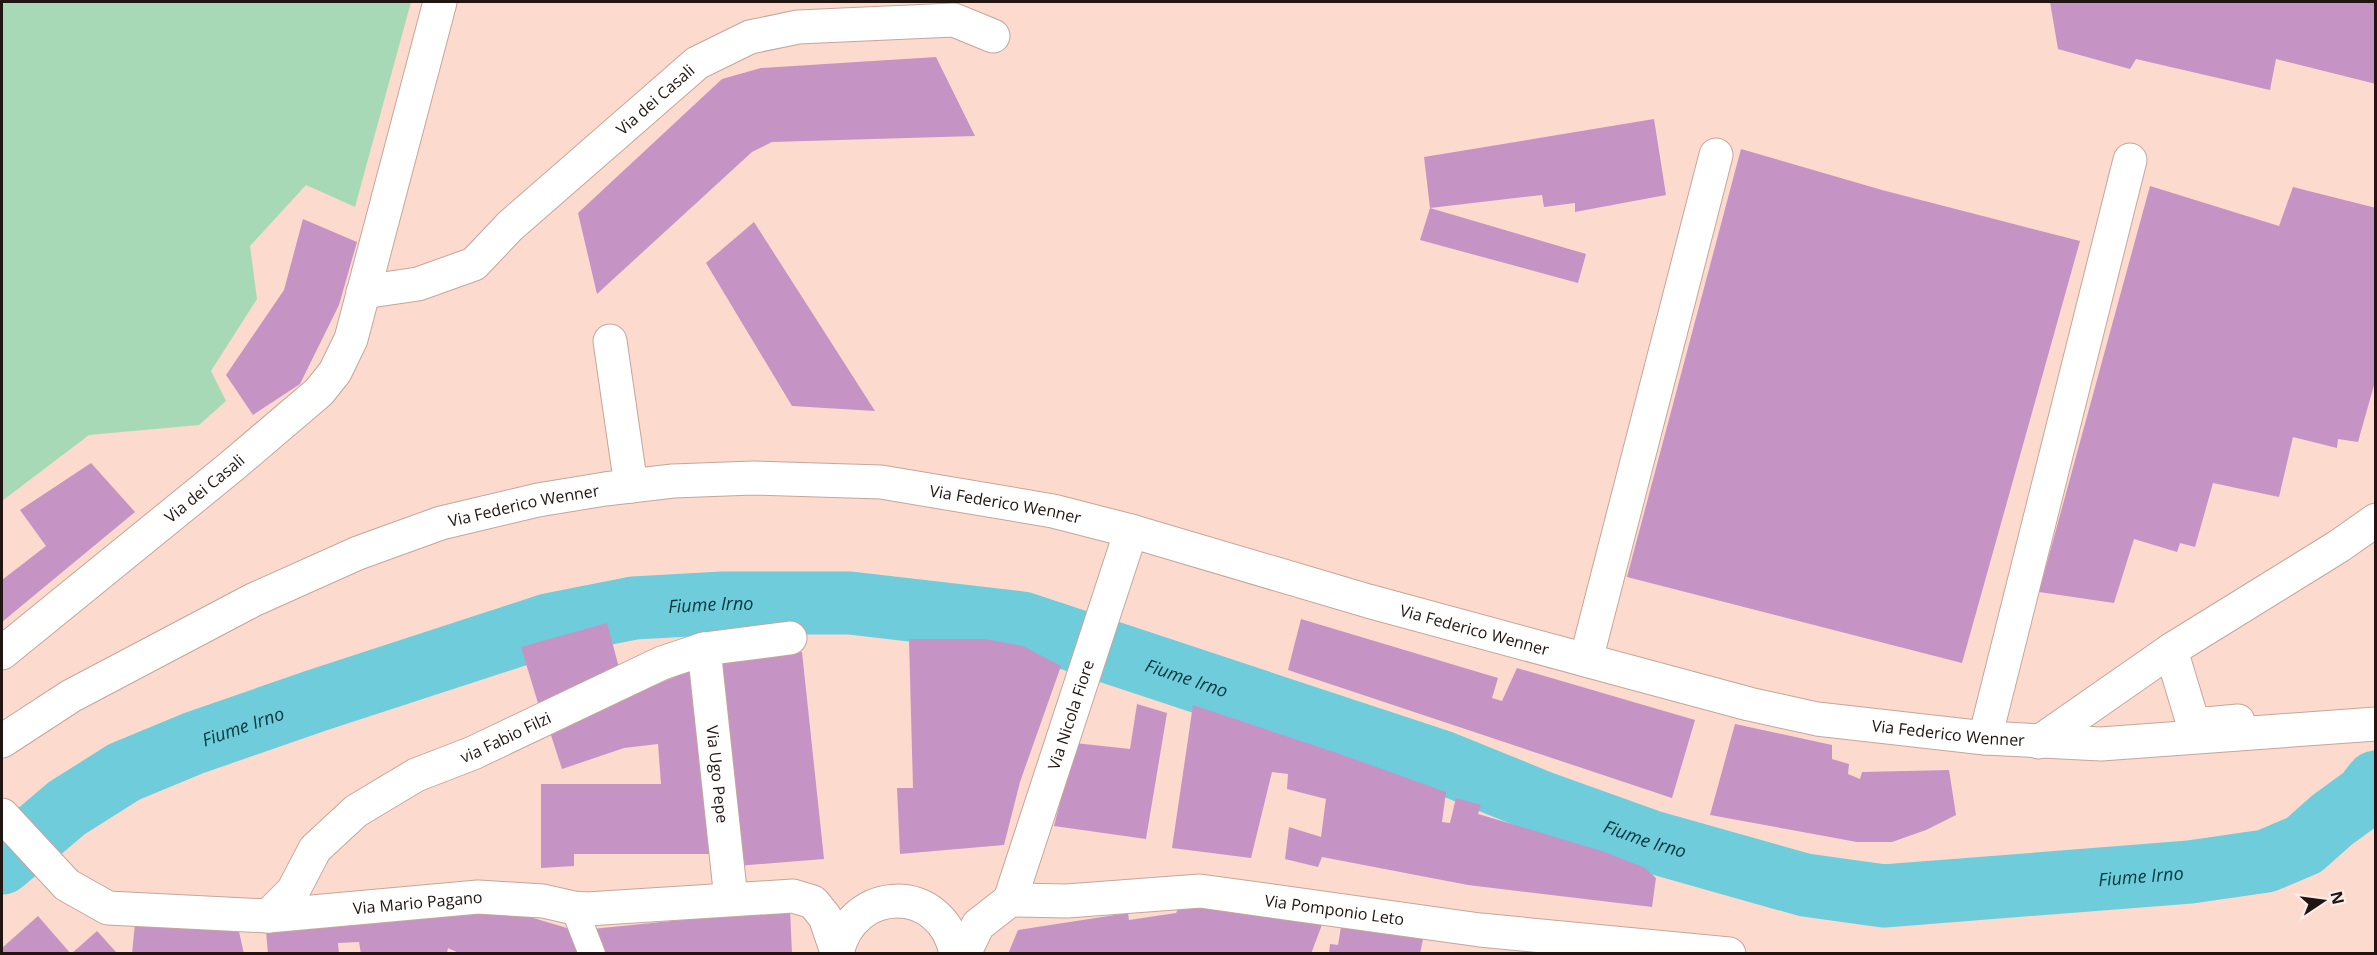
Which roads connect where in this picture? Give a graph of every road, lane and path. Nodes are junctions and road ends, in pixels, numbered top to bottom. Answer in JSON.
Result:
{"nodes":[{"id":1,"x":440,"y":2,"type":"edge"},
{"id":2,"x":993,"y":36,"type":"dead end"},
{"id":3,"x":1716,"y":155,"type":"dead end"},
{"id":4,"x":2130,"y":160,"type":"dead end"},
{"id":5,"x":363,"y":292,"type":"junction"},
{"id":6,"x":610,"y":342,"type":"dead end"},
{"id":7,"x":631,"y":486,"type":"junction"},
{"id":8,"x":2376,"y":520,"type":"edge"},
{"id":9,"x":1131,"y":531,"type":"junction"},
{"id":10,"x":790,"y":638,"type":"dead end"},
{"id":11,"x":704,"y":649,"type":"junction"},
{"id":12,"x":2171,"y":650,"type":"junction"},
{"id":13,"x":2,"y":652,"type":"edge"},
{"id":14,"x":1586,"y":660,"type":"junction"},
{"id":15,"x":2376,"y":724,"type":"edge"},
{"id":16,"x":2340,"y":726,"type":"junction"},
{"id":17,"x":1985,"y":738,"type":"junction"},
{"id":18,"x":2,"y":741,"type":"edge"},
{"id":19,"x":2039,"y":742,"type":"junction"},
{"id":20,"x":2,"y":815,"type":"edge"},
{"id":21,"x":731,"y":899,"type":"junction"},
{"id":22,"x":1010,"y":900,"type":"junction"},
{"id":23,"x":574,"y":908,"type":"junction"},
{"id":24,"x":268,"y":916,"type":"junction"},
{"id":25,"x":837,"y":953,"type":"edge"},
{"id":26,"x":592,"y":954,"type":"edge"},
{"id":27,"x":957,"y":954,"type":"edge"},
{"id":28,"x":964,"y":954,"type":"edge"},
{"id":29,"x":1729,"y":954,"type":"edge"}],
"edges":[{"from":1,"to":5,"type":"street","name":"Via dei Casali"},
{"from":2,"to":5,"type":"street","name":"Via dei Casali"},
{"from":3,"to":14,"type":"street"},
{"from":4,"to":17,"type":"street"},
{"from":5,"to":13,"type":"street","name":"Via dei Casali"},
{"from":6,"to":7,"type":"street"},
{"from":7,"to":9,"type":"street","name":"Via Federico Wenner"},
{"from":7,"to":18,"type":"street","name":"Via Federico Wenner"},
{"from":8,"to":12,"type":"street","name":"Via Federico Wenner"},
{"from":9,"to":14,"type":"street","name":"Via Federico Wenner"},
{"from":9,"to":22,"type":"street","name":"Via Nicola Fiore"},
{"from":10,"to":11,"type":"street","name":"via Fabio Filzi"},
{"from":11,"to":21,"type":"street","name":"Via Ugo Pepe"},
{"from":11,"to":24,"type":"street","name":"via Fabio Filzi"},
{"from":12,"to":16,"type":"street","name":"Via Federico Wenner"},
{"from":12,"to":19,"type":"street","name":"Via Federico Wenner"},
{"from":14,"to":17,"type":"street","name":"Via Federico Wenner"},
{"from":15,"to":16,"type":"street","name":"Via Federico Wenner"},
{"from":16,"to":19,"type":"street","name":"Via Federico Wenner"},
{"from":17,"to":19,"type":"street","name":"Via Federico Wenner"},
{"from":20,"to":24,"type":"street","name":"Via Mario Pagano"},
{"from":21,"to":23,"type":"street","name":"Via Mario Pagano"},
{"from":21,"to":25,"type":"street","name":"Via Mario Pagano"},
{"from":22,"to":28,"type":"street"},
{"from":22,"to":29,"type":"street","name":"Via Pomponio Leto"},
{"from":23,"to":24,"type":"street","name":"Via Mario Pagano"},
{"from":23,"to":26,"type":"street"},
{"from":25,"to":27,"type":"street"}]}
